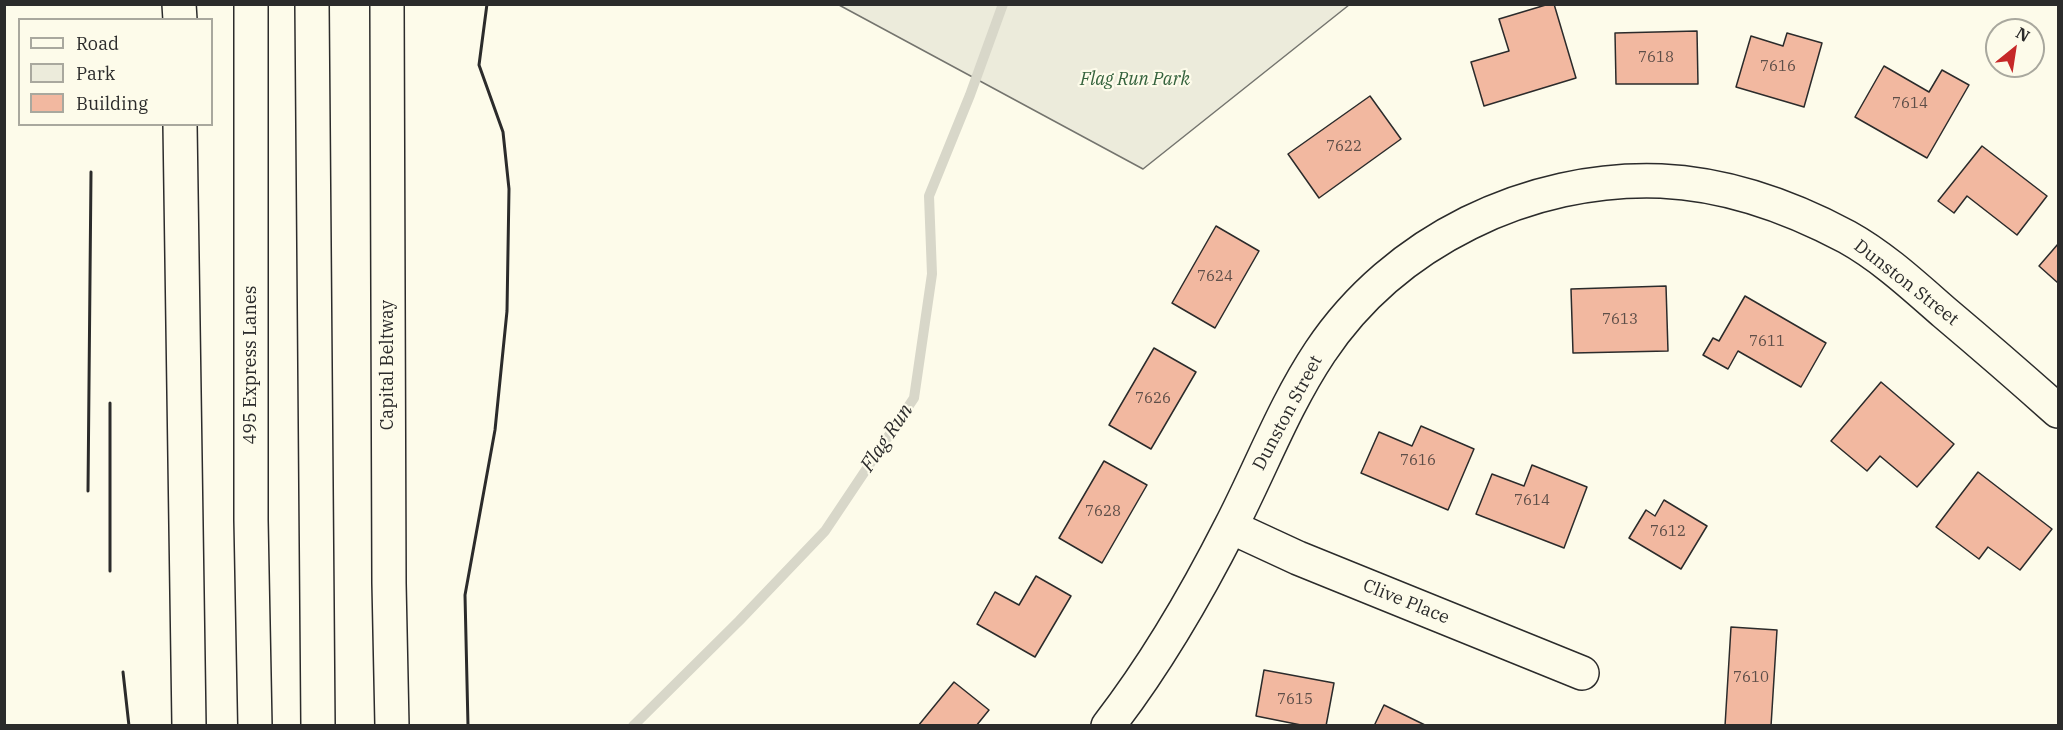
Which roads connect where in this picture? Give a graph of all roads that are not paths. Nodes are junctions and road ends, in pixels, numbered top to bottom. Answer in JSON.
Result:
{"nodes":[{"id":1,"x":251,"y":4,"type":"edge"},
{"id":2,"x":312,"y":4,"type":"edge"},
{"id":3,"x":387,"y":4,"type":"edge"},
{"id":4,"x":180,"y":126,"type":"edge"},
{"id":5,"x":2058,"y":411,"type":"edge"},
{"id":6,"x":1231,"y":527,"type":"junction"},
{"id":7,"x":1582,"y":673,"type":"dead end"},
{"id":8,"x":189,"y":726,"type":"edge"},
{"id":9,"x":255,"y":726,"type":"edge"},
{"id":10,"x":318,"y":726,"type":"edge"},
{"id":11,"x":392,"y":726,"type":"edge"},
{"id":12,"x":1108,"y":726,"type":"edge"}],
"edges":[{"from":1,"to":9,"type":"main road","name":"495 Express Lanes"},
{"from":2,"to":10,"type":"main road"},
{"from":3,"to":11,"type":"main road","name":"Capital Beltway"},
{"from":4,"to":8,"type":"main road"},
{"from":5,"to":6,"type":"main road","name":"Dunston Street"},
{"from":6,"to":7,"type":"main road","name":"Clive Place"},
{"from":6,"to":12,"type":"main road","name":"Dunston Street"}]}
